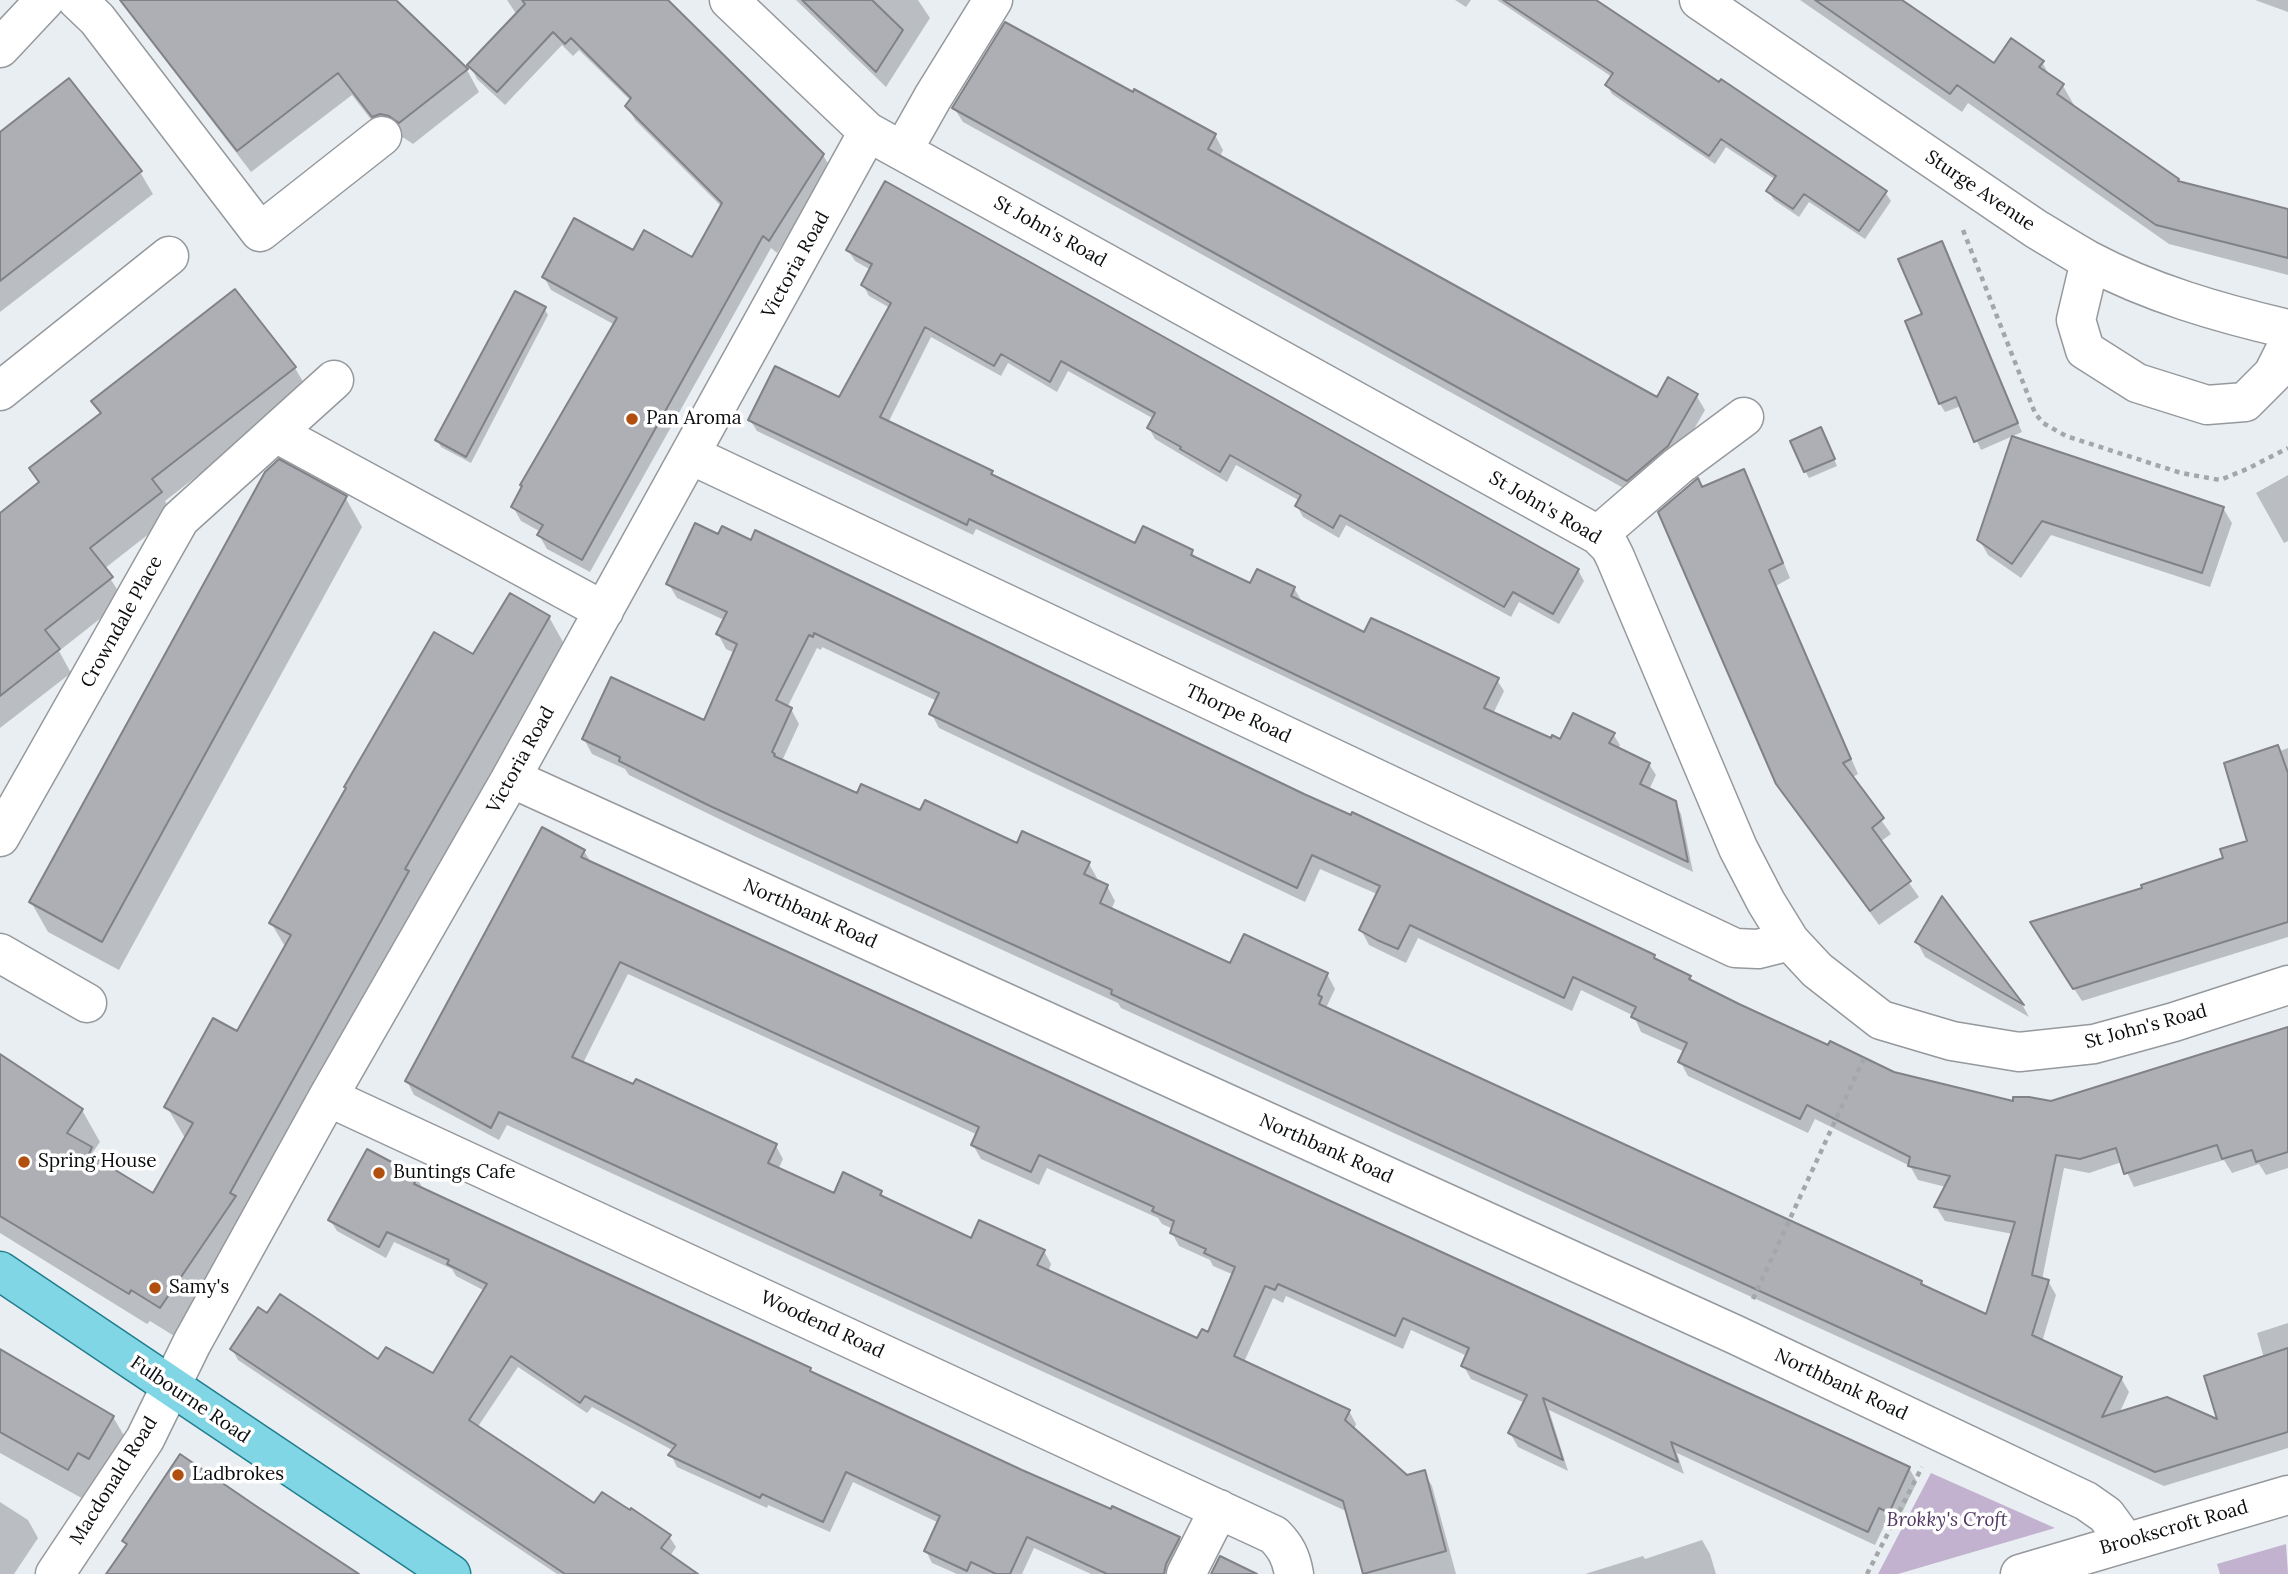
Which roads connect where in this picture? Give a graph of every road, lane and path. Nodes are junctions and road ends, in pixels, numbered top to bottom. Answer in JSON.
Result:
{"nodes":[{"id":1,"x":44,"y":0,"type":"edge"},
{"id":2,"x":77,"y":0,"type":"edge"},
{"id":3,"x":729,"y":0,"type":"edge"},
{"id":4,"x":993,"y":0,"type":"edge"},
{"id":5,"x":1702,"y":1,"type":"edge"},
{"id":6,"x":0,"y":48,"type":"edge"},
{"id":7,"x":868,"y":132,"type":"junction"},
{"id":8,"x":383,"y":136,"type":"dead end"},
{"id":9,"x":903,"y":150,"type":"junction"},
{"id":10,"x":169,"y":256,"type":"dead end"},
{"id":11,"x":2090,"y":261,"type":"junction"},
{"id":12,"x":2288,"y":329,"type":"edge"},
{"id":13,"x":2288,"y":344,"type":"edge"},
{"id":14,"x":334,"y":380,"type":"dead end"},
{"id":15,"x":0,"y":391,"type":"edge"},
{"id":16,"x":1744,"y":418,"type":"dead end"},
{"id":17,"x":276,"y":433,"type":"junction"},
{"id":18,"x":691,"y":455,"type":"junction"},
{"id":19,"x":1598,"y":535,"type":"junction"},
{"id":20,"x":604,"y":611,"type":"junction"},
{"id":21,"x":511,"y":778,"type":"junction"},
{"id":22,"x":0,"y":837,"type":"edge"},
{"id":23,"x":1790,"y":941,"type":"junction"},
{"id":24,"x":0,"y":953,"type":"edge"},
{"id":25,"x":2288,"y":985,"type":"edge"},
{"id":26,"x":88,"y":1003,"type":"dead end"},
{"id":27,"x":1881,"y":1020,"type":"junction"},
{"id":28,"x":328,"y":1097,"type":"junction"},
{"id":29,"x":0,"y":1271,"type":"edge"},
{"id":30,"x":1737,"y":1335,"type":"junction"},
{"id":31,"x":170,"y":1387,"type":"junction"},
{"id":32,"x":1940,"y":1432,"type":"junction"},
{"id":33,"x":2288,"y":1495,"type":"edge"},
{"id":34,"x":1219,"y":1510,"type":"junction"},
{"id":35,"x":2125,"y":1541,"type":"junction"},
{"id":36,"x":55,"y":1574,"type":"edge"},
{"id":37,"x":451,"y":1574,"type":"edge"},
{"id":38,"x":1186,"y":1574,"type":"edge"},
{"id":39,"x":1294,"y":1574,"type":"edge"},
{"id":40,"x":1867,"y":1574,"type":"edge"},
{"id":41,"x":2020,"y":1574,"type":"edge"}],
"edges":[{"from":1,"to":6,"type":"street"},
{"from":2,"to":8,"type":"street"},
{"from":3,"to":7,"type":"street","name":"St John's Road"},
{"from":4,"to":9,"type":"street"},
{"from":5,"to":11,"type":"street","name":"Sturge Avenue"},
{"from":7,"to":9,"type":"street","name":"St John's Road"},
{"from":7,"to":18,"type":"street","name":"Victoria Road"},
{"from":9,"to":19,"type":"street","name":"St John's Road"},
{"from":10,"to":15,"type":"street"},
{"from":11,"to":12,"type":"street","name":"Sturge Avenue"},
{"from":11,"to":13,"type":"street"},
{"from":14,"to":17,"type":"street","name":"Crowndale Place"},
{"from":16,"to":19,"type":"street"},
{"from":17,"to":20,"type":"street"},
{"from":17,"to":22,"type":"street","name":"Crowndale Place"},
{"from":18,"to":20,"type":"street","name":"Victoria Road"},
{"from":18,"to":23,"type":"street","name":"Thorpe Road"},
{"from":19,"to":23,"type":"street","name":"St John's Road"},
{"from":20,"to":21,"type":"street","name":"Victoria Road"},
{"from":21,"to":28,"type":"street","name":"Victoria Road"},
{"from":21,"to":30,"type":"street","name":"Northbank Road"},
{"from":23,"to":27,"type":"street","name":"St John's Road"},
{"from":24,"to":26,"type":"street"},
{"from":25,"to":27,"type":"street","name":"St John's Road"},
{"from":27,"to":30,"type":"path"},
{"from":28,"to":31,"type":"street","name":"Victoria Road"},
{"from":28,"to":34,"type":"street","name":"Woodend Road"},
{"from":29,"to":31,"type":"main road","name":"Fulbourne Road"},
{"from":30,"to":32,"type":"street","name":"Northbank Road"},
{"from":31,"to":36,"type":"street","name":"Macdonald Road"},
{"from":31,"to":37,"type":"main road","name":"Fulbourne Road"},
{"from":32,"to":35,"type":"street","name":"Northbank Road"},
{"from":32,"to":40,"type":"path"},
{"from":33,"to":35,"type":"street","name":"Brookscroft Road"},
{"from":34,"to":38,"type":"street"},
{"from":34,"to":39,"type":"street","name":"Woodend Road"},
{"from":35,"to":41,"type":"street","name":"Brookscroft Road"}]}
